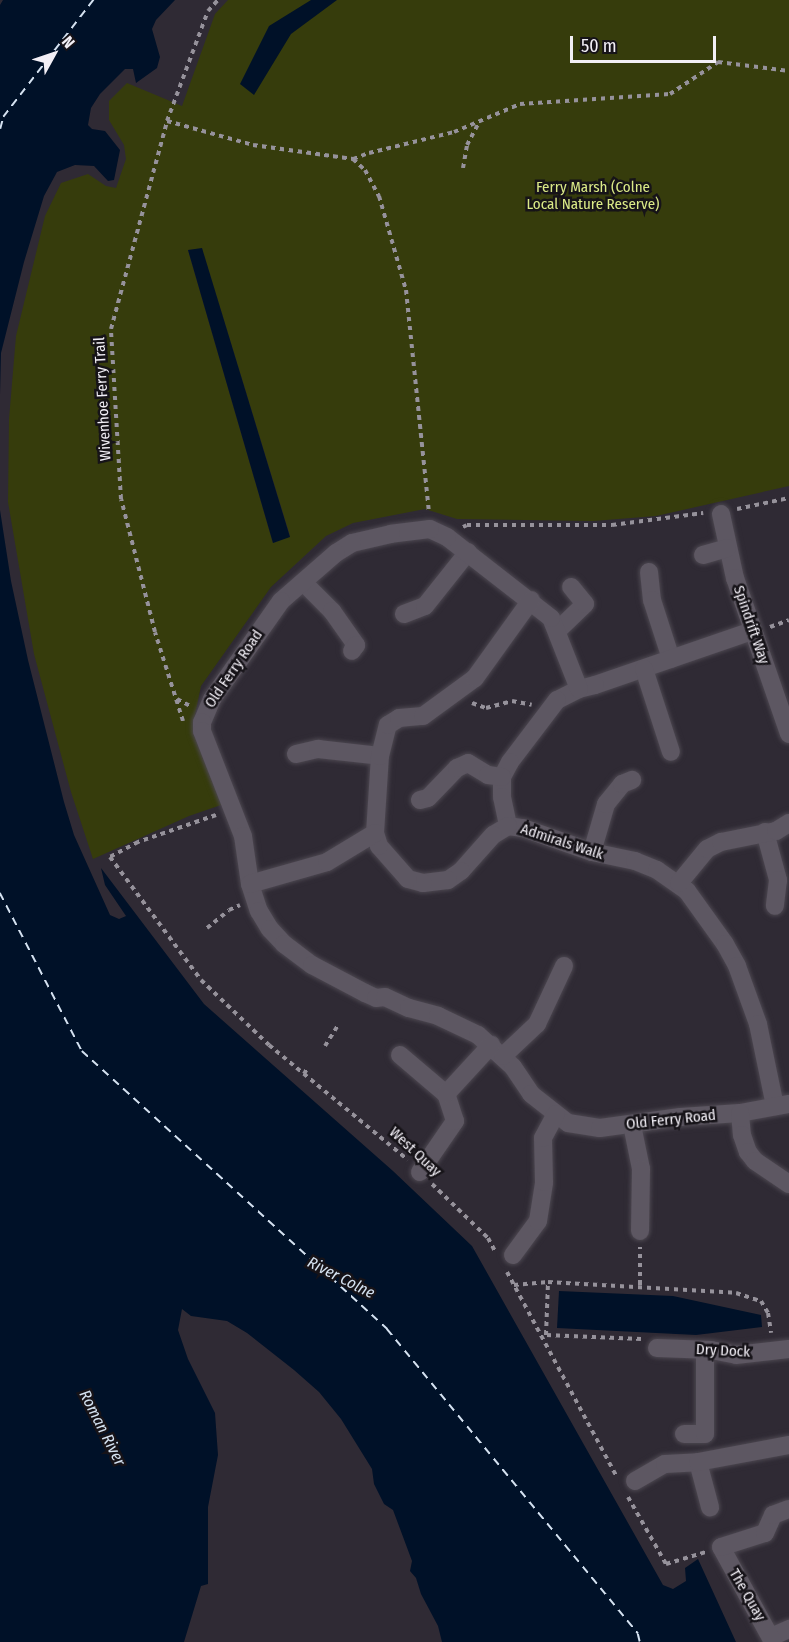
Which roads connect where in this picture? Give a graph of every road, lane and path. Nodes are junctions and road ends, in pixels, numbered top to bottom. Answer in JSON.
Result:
{"nodes":[{"id":1,"x":218,"y":0,"type":"edge"},
{"id":2,"x":789,"y":71,"type":"edge"},
{"id":3,"x":480,"y":120,"type":"junction"},
{"id":4,"x":167,"y":121,"type":"junction"},
{"id":5,"x":353,"y":159,"type":"junction"},
{"id":6,"x":463,"y":168,"type":"dead end"},
{"id":7,"x":789,"y":498,"type":"edge"},
{"id":8,"x":722,"y":514,"type":"junction"},
{"id":9,"x":430,"y":529,"type":"junction"},
{"id":10,"x":447,"y":537,"type":"junction"},
{"id":11,"x":727,"y":548,"type":"junction"},
{"id":12,"x":468,"y":552,"type":"junction"},
{"id":13,"x":703,"y":555,"type":"dead end"},
{"id":14,"x":649,"y":572,"type":"dead end"},
{"id":15,"x":304,"y":583,"type":"junction"},
{"id":16,"x":571,"y":587,"type":"dead end"},
{"id":17,"x":531,"y":600,"type":"junction"},
{"id":18,"x":404,"y":614,"type":"dead end"},
{"id":19,"x":557,"y":631,"type":"junction"},
{"id":20,"x":752,"y":631,"type":"junction"},
{"id":21,"x":351,"y":651,"type":"dead end"},
{"id":22,"x":671,"y":659,"type":"junction"},
{"id":23,"x":644,"y":669,"type":"junction"},
{"id":24,"x":579,"y":688,"type":"junction"},
{"id":25,"x":176,"y":699,"type":"dead end"},
{"id":26,"x":512,"y":701,"type":"dead end"},
{"id":27,"x":493,"y":706,"type":"dead end"},
{"id":28,"x":787,"y":723,"type":"edge"},
{"id":29,"x":671,"y":752,"type":"dead end"},
{"id":30,"x":296,"y":754,"type":"dead end"},
{"id":31,"x":380,"y":756,"type":"junction"},
{"id":32,"x":502,"y":777,"type":"junction"},
{"id":33,"x":632,"y":780,"type":"dead end"},
{"id":34,"x":420,"y":800,"type":"dead end"},
{"id":35,"x":216,"y":815,"type":"dead end"},
{"id":36,"x":789,"y":823,"type":"edge"},
{"id":37,"x":508,"y":826,"type":"junction"},
{"id":38,"x":765,"y":832,"type":"junction"},
{"id":39,"x":375,"y":833,"type":"junction"},
{"id":40,"x":592,"y":852,"type":"junction"},
{"id":41,"x":679,"y":883,"type":"junction"},
{"id":42,"x":253,"y":892,"type":"junction"},
{"id":43,"x":775,"y":906,"type":"dead end"},
{"id":44,"x":207,"y":928,"type":"dead end"},
{"id":45,"x":183,"y":948,"type":"dead end"},
{"id":46,"x":179,"y":952,"type":"junction"},
{"id":47,"x":564,"y":966,"type":"dead end"},
{"id":48,"x":339,"y":1024,"type":"dead end"},
{"id":49,"x":325,"y":1046,"type":"dead end"},
{"id":50,"x":497,"y":1050,"type":"junction"},
{"id":51,"x":400,"y":1055,"type":"dead end"},
{"id":52,"x":308,"y":1067,"type":"dead end"},
{"id":53,"x":304,"y":1074,"type":"junction"},
{"id":54,"x":446,"y":1094,"type":"junction"},
{"id":55,"x":782,"y":1105,"type":"edge"},
{"id":56,"x":740,"y":1113,"type":"junction"},
{"id":57,"x":556,"y":1114,"type":"junction"},
{"id":58,"x":632,"y":1125,"type":"junction"},
{"id":59,"x":420,"y":1172,"type":"junction"},
{"id":60,"x":789,"y":1184,"type":"edge"},
{"id":61,"x":640,"y":1232,"type":"joint"},
{"id":62,"x":504,"y":1258,"type":"junction"},
{"id":63,"x":548,"y":1282,"type":"junction"},
{"id":64,"x":514,"y":1285,"type":"junction"},
{"id":65,"x":640,"y":1286,"type":"junction"},
{"id":66,"x":544,"y":1337,"type":"junction"},
{"id":67,"x":657,"y":1348,"type":"joint"},
{"id":68,"x":705,"y":1350,"type":"junction"},
{"id":69,"x":781,"y":1350,"type":"edge"},
{"id":70,"x":684,"y":1434,"type":"dead end"},
{"id":71,"x":789,"y":1445,"type":"edge"},
{"id":72,"x":698,"y":1462,"type":"junction"},
{"id":73,"x":625,"y":1482,"type":"junction"},
{"id":74,"x":710,"y":1507,"type":"dead end"},
{"id":75,"x":789,"y":1509,"type":"edge"},
{"id":76,"x":721,"y":1548,"type":"junction"},
{"id":77,"x":789,"y":1629,"type":"edge"},
{"id":78,"x":772,"y":1640,"type":"edge"}],
"edges":[{"from":1,"to":4,"type":"path","name":"Wivenhoe Ferry Trail"},
{"from":2,"to":3,"type":"path"},
{"from":3,"to":5,"type":"path"},
{"from":3,"to":6,"type":"path"},
{"from":4,"to":5,"type":"path"},
{"from":4,"to":25,"type":"path","name":"Wivenhoe Ferry Trail"},
{"from":5,"to":9,"type":"path"},
{"from":7,"to":8,"type":"path"},
{"from":8,"to":10,"type":"path"},
{"from":8,"to":11,"type":"street","name":"Spindrift Way"},
{"from":9,"to":10,"type":"street"},
{"from":9,"to":15,"type":"street","name":"Old Ferry Road"},
{"from":10,"to":12,"type":"street"},
{"from":11,"to":13,"type":"street"},
{"from":11,"to":20,"type":"street","name":"Spindrift Way"},
{"from":12,"to":17,"type":"street"},
{"from":12,"to":18,"type":"street"},
{"from":14,"to":22,"type":"street"},
{"from":15,"to":21,"type":"street"},
{"from":15,"to":42,"type":"street","name":"Old Ferry Road"},
{"from":16,"to":19,"type":"street"},
{"from":17,"to":19,"type":"street"},
{"from":17,"to":31,"type":"street"},
{"from":19,"to":24,"type":"street"},
{"from":20,"to":22,"type":"street"},
{"from":20,"to":28,"type":"street","name":"Spindrift Way"},
{"from":22,"to":23,"type":"street"},
{"from":23,"to":24,"type":"street"},
{"from":23,"to":29,"type":"street"},
{"from":24,"to":32,"type":"street"},
{"from":26,"to":27,"type":"path"},
{"from":30,"to":31,"type":"street"},
{"from":31,"to":39,"type":"street"},
{"from":32,"to":34,"type":"street"},
{"from":32,"to":37,"type":"street","name":"Admirals Walk"},
{"from":33,"to":40,"type":"street"},
{"from":35,"to":46,"type":"path","name":"West Quay"},
{"from":36,"to":38,"type":"street"},
{"from":37,"to":39,"type":"street"},
{"from":37,"to":40,"type":"street","name":"Admirals Walk"},
{"from":38,"to":41,"type":"street"},
{"from":38,"to":43,"type":"street"},
{"from":39,"to":42,"type":"street"},
{"from":40,"to":41,"type":"street","name":"Admirals Walk"},
{"from":41,"to":55,"type":"street","name":"Admirals Walk"},
{"from":42,"to":44,"type":"path"},
{"from":42,"to":50,"type":"street","name":"Old Ferry Road"},
{"from":45,"to":46,"type":"path"},
{"from":46,"to":53,"type":"path","name":"West Quay"},
{"from":47,"to":50,"type":"street"},
{"from":48,"to":49,"type":"path"},
{"from":50,"to":54,"type":"street"},
{"from":50,"to":57,"type":"street","name":"Old Ferry Road"},
{"from":51,"to":54,"type":"street"},
{"from":52,"to":53,"type":"path"},
{"from":53,"to":59,"type":"path","name":"West Quay"},
{"from":54,"to":59,"type":"street"},
{"from":55,"to":56,"type":"street","name":"Old Ferry Road"},
{"from":56,"to":58,"type":"street","name":"Old Ferry Road"},
{"from":56,"to":60,"type":"street"},
{"from":57,"to":58,"type":"street","name":"Old Ferry Road"},
{"from":57,"to":62,"type":"street"},
{"from":58,"to":61,"type":"street"},
{"from":59,"to":62,"type":"path","name":"West Quay"},
{"from":61,"to":65,"type":"path"},
{"from":62,"to":64,"type":"path","name":"West Quay"},
{"from":63,"to":64,"type":"path"},
{"from":63,"to":65,"type":"path"},
{"from":63,"to":66,"type":"path"},
{"from":64,"to":66,"type":"path","name":"West Quay"},
{"from":65,"to":69,"type":"path"},
{"from":66,"to":67,"type":"path"},
{"from":66,"to":73,"type":"path","name":"West Quay"},
{"from":67,"to":68,"type":"street","name":"Dry Dock"},
{"from":68,"to":69,"type":"street","name":"Dry Dock"},
{"from":68,"to":70,"type":"street"},
{"from":71,"to":72,"type":"street"},
{"from":72,"to":73,"type":"street"},
{"from":72,"to":74,"type":"street"},
{"from":73,"to":76,"type":"path","name":"West Quay"},
{"from":75,"to":76,"type":"street"},
{"from":76,"to":78,"type":"street","name":"The Quay"},
{"from":77,"to":78,"type":"street"}]}
